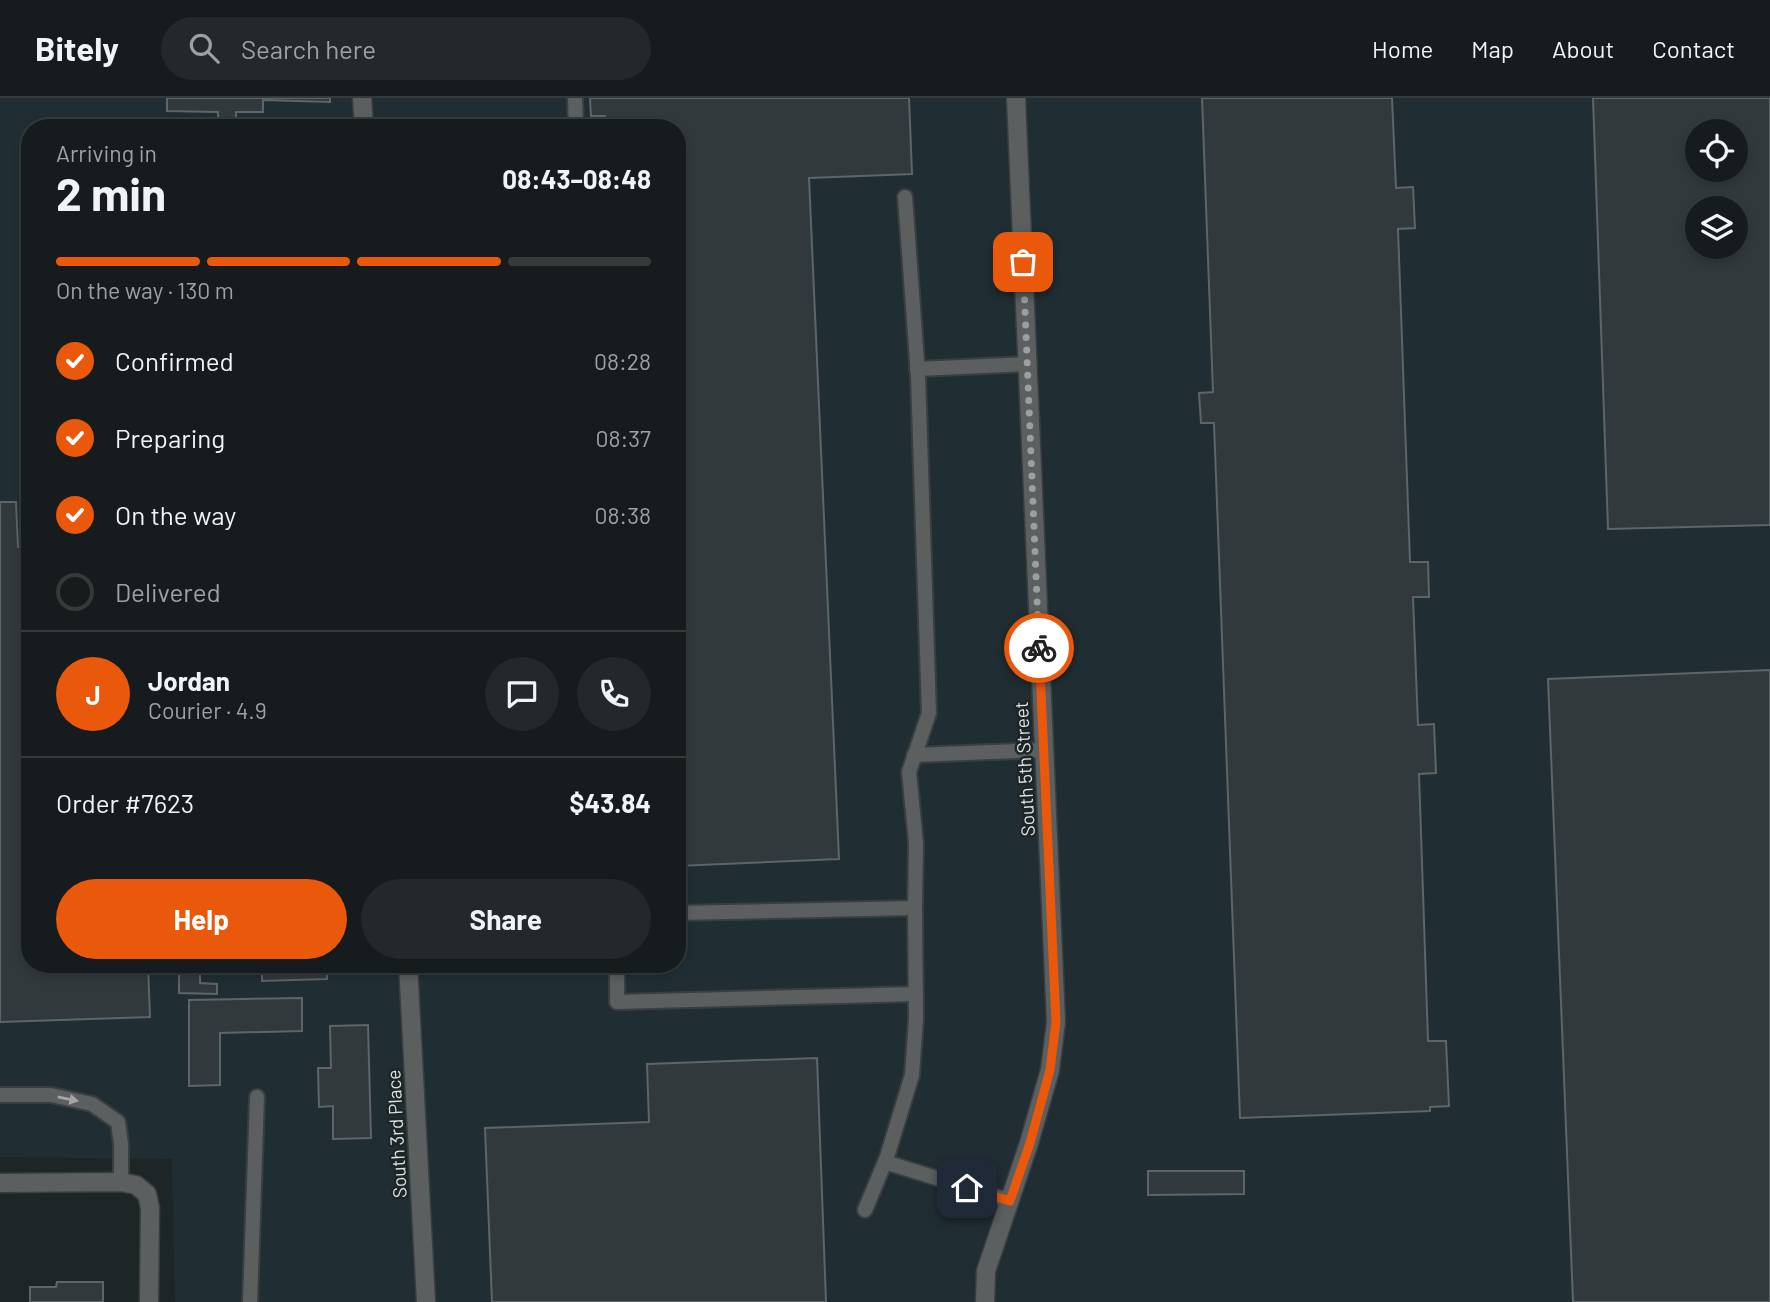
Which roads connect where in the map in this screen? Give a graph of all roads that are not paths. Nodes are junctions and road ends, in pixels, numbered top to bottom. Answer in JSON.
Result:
{"nodes":[{"id":1,"x":362,"y":98,"type":"edge"},
{"id":2,"x":575,"y":98,"type":"edge"},
{"id":3,"x":1016,"y":98,"type":"edge"},
{"id":4,"x":363,"y":119,"type":"edge"},
{"id":5,"x":576,"y":119,"type":"edge"},
{"id":6,"x":905,"y":197,"type":"dead end"},
{"id":7,"x":1027,"y":364,"type":"junction"},
{"id":8,"x":917,"y":369,"type":"junction"},
{"id":9,"x":1044,"y":750,"type":"junction"},
{"id":10,"x":914,"y":755,"type":"junction"},
{"id":11,"x":915,"y":908,"type":"junction"},
{"id":12,"x":686,"y":913,"type":"edge"},
{"id":13,"x":408,"y":973,"type":"edge"},
{"id":14,"x":617,"y":973,"type":"edge"},
{"id":15,"x":916,"y":994,"type":"junction"},
{"id":16,"x":0,"y":1095,"type":"edge"},
{"id":17,"x":257,"y":1097,"type":"dead end"},
{"id":18,"x":885,"y":1163,"type":"junction"},
{"id":19,"x":121,"y":1182,"type":"junction"},
{"id":20,"x":0,"y":1183,"type":"edge"},
{"id":21,"x":1010,"y":1201,"type":"junction"},
{"id":22,"x":865,"y":1210,"type":"dead end"},
{"id":23,"x":149,"y":1302,"type":"edge"},
{"id":24,"x":250,"y":1302,"type":"edge"},
{"id":25,"x":426,"y":1302,"type":"edge"},
{"id":26,"x":985,"y":1302,"type":"edge"}],
"edges":[{"from":1,"to":4,"type":"street"},
{"from":2,"to":5,"type":"lane"},
{"from":3,"to":7,"type":"street","name":"South 5th Street"},
{"from":6,"to":8,"type":"lane"},
{"from":7,"to":8,"type":"lane"},
{"from":7,"to":9,"type":"street","name":"South 5th Street"},
{"from":8,"to":10,"type":"lane"},
{"from":9,"to":10,"type":"lane"},
{"from":9,"to":21,"type":"street","name":"South 5th Street"},
{"from":10,"to":11,"type":"lane"},
{"from":11,"to":12,"type":"lane"},
{"from":11,"to":15,"type":"lane"},
{"from":13,"to":25,"type":"street","name":"South 3rd Place"},
{"from":14,"to":15,"type":"lane"},
{"from":15,"to":18,"type":"lane"},
{"from":16,"to":19,"type":"lane","one_way":true},
{"from":17,"to":24,"type":"lane"},
{"from":18,"to":21,"type":"lane"},
{"from":18,"to":22,"type":"lane"},
{"from":19,"to":20,"type":"street"},
{"from":19,"to":23,"type":"street"},
{"from":21,"to":26,"type":"street","name":"South 5th Street"}]}
